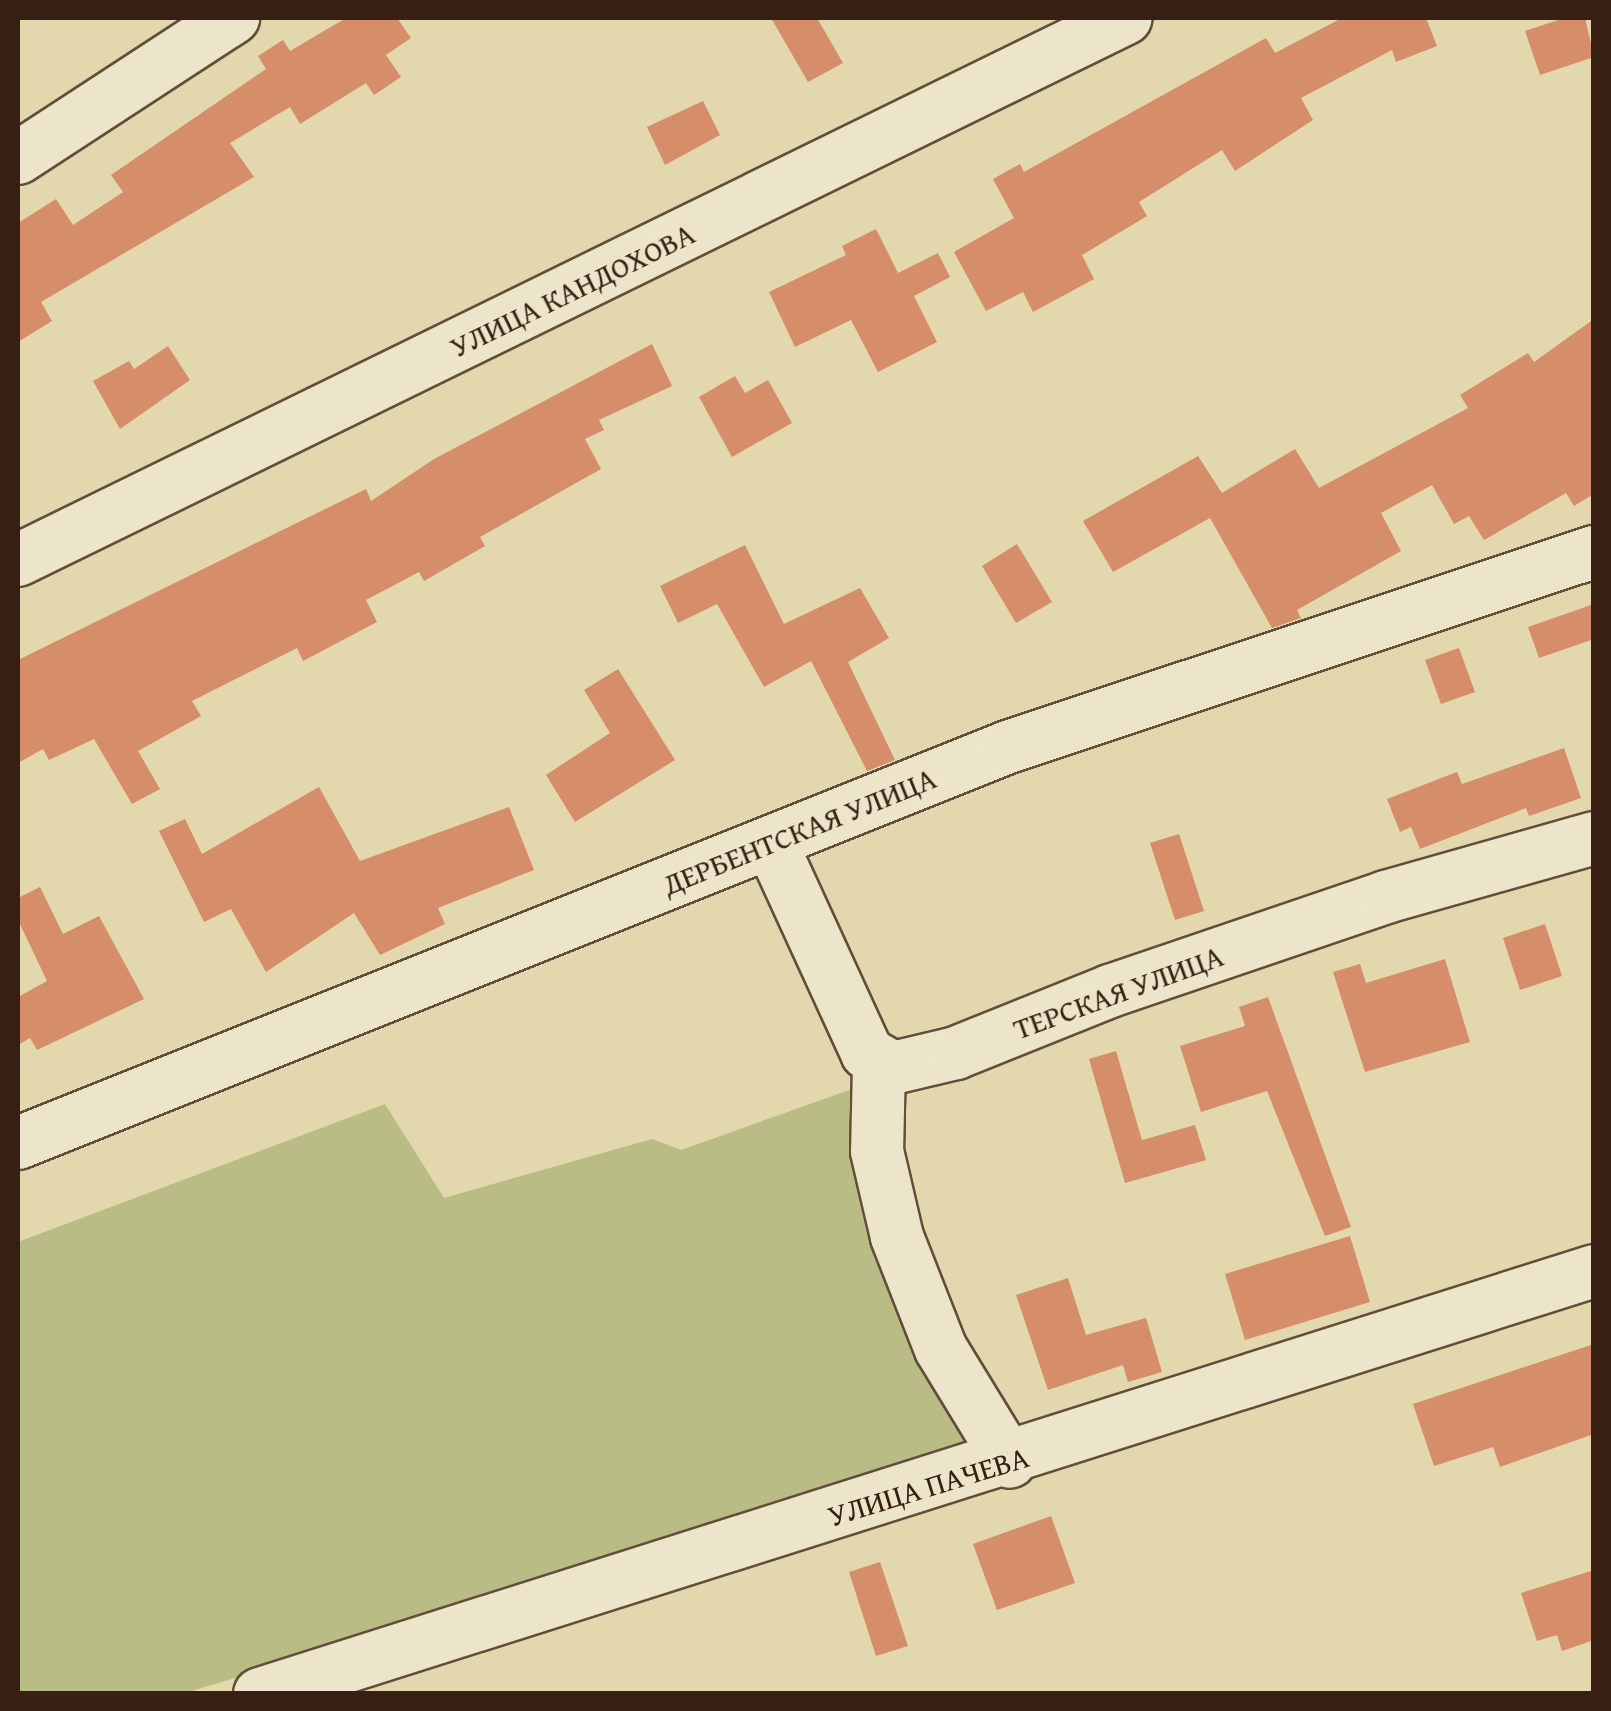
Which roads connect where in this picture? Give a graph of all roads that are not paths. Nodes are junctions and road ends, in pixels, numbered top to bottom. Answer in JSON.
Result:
{"nodes":[{"id":1,"x":234,"y":18,"type":"edge"},
{"id":2,"x":1126,"y":18,"type":"edge"},
{"id":3,"x":18,"y":158,"type":"edge"},
{"id":4,"x":1594,"y":552,"type":"edge"},
{"id":5,"x":18,"y":560,"type":"edge"},
{"id":6,"x":1594,"y":838,"type":"edge"},
{"id":7,"x":771,"y":843,"type":"junction"},
{"id":8,"x":879,"y":1065,"type":"junction"},
{"id":9,"x":18,"y":1143,"type":"edge"},
{"id":10,"x":1594,"y":1271,"type":"edge"},
{"id":11,"x":1010,"y":1462,"type":"junction"},
{"id":12,"x":260,"y":1694,"type":"edge"}],
"edges":[{"from":1,"to":3,"type":"street"},
{"from":2,"to":5,"type":"street","name":"УЛИЦА КАНДОХОВА"},
{"from":4,"to":7,"type":"street","name":"ДЕРБЕНТСКАЯ УЛИЦА"},
{"from":6,"to":8,"type":"street","name":"ТЕРСКАЯ УЛИЦА"},
{"from":7,"to":8,"type":"street"},
{"from":7,"to":9,"type":"street","name":"ДЕРБЕНТСКАЯ УЛИЦА"},
{"from":8,"to":11,"type":"street"},
{"from":10,"to":11,"type":"street","name":"УЛИЦА ПАЧЕВА"},
{"from":11,"to":12,"type":"street","name":"УЛИЦА ПАЧЕВА"}]}
